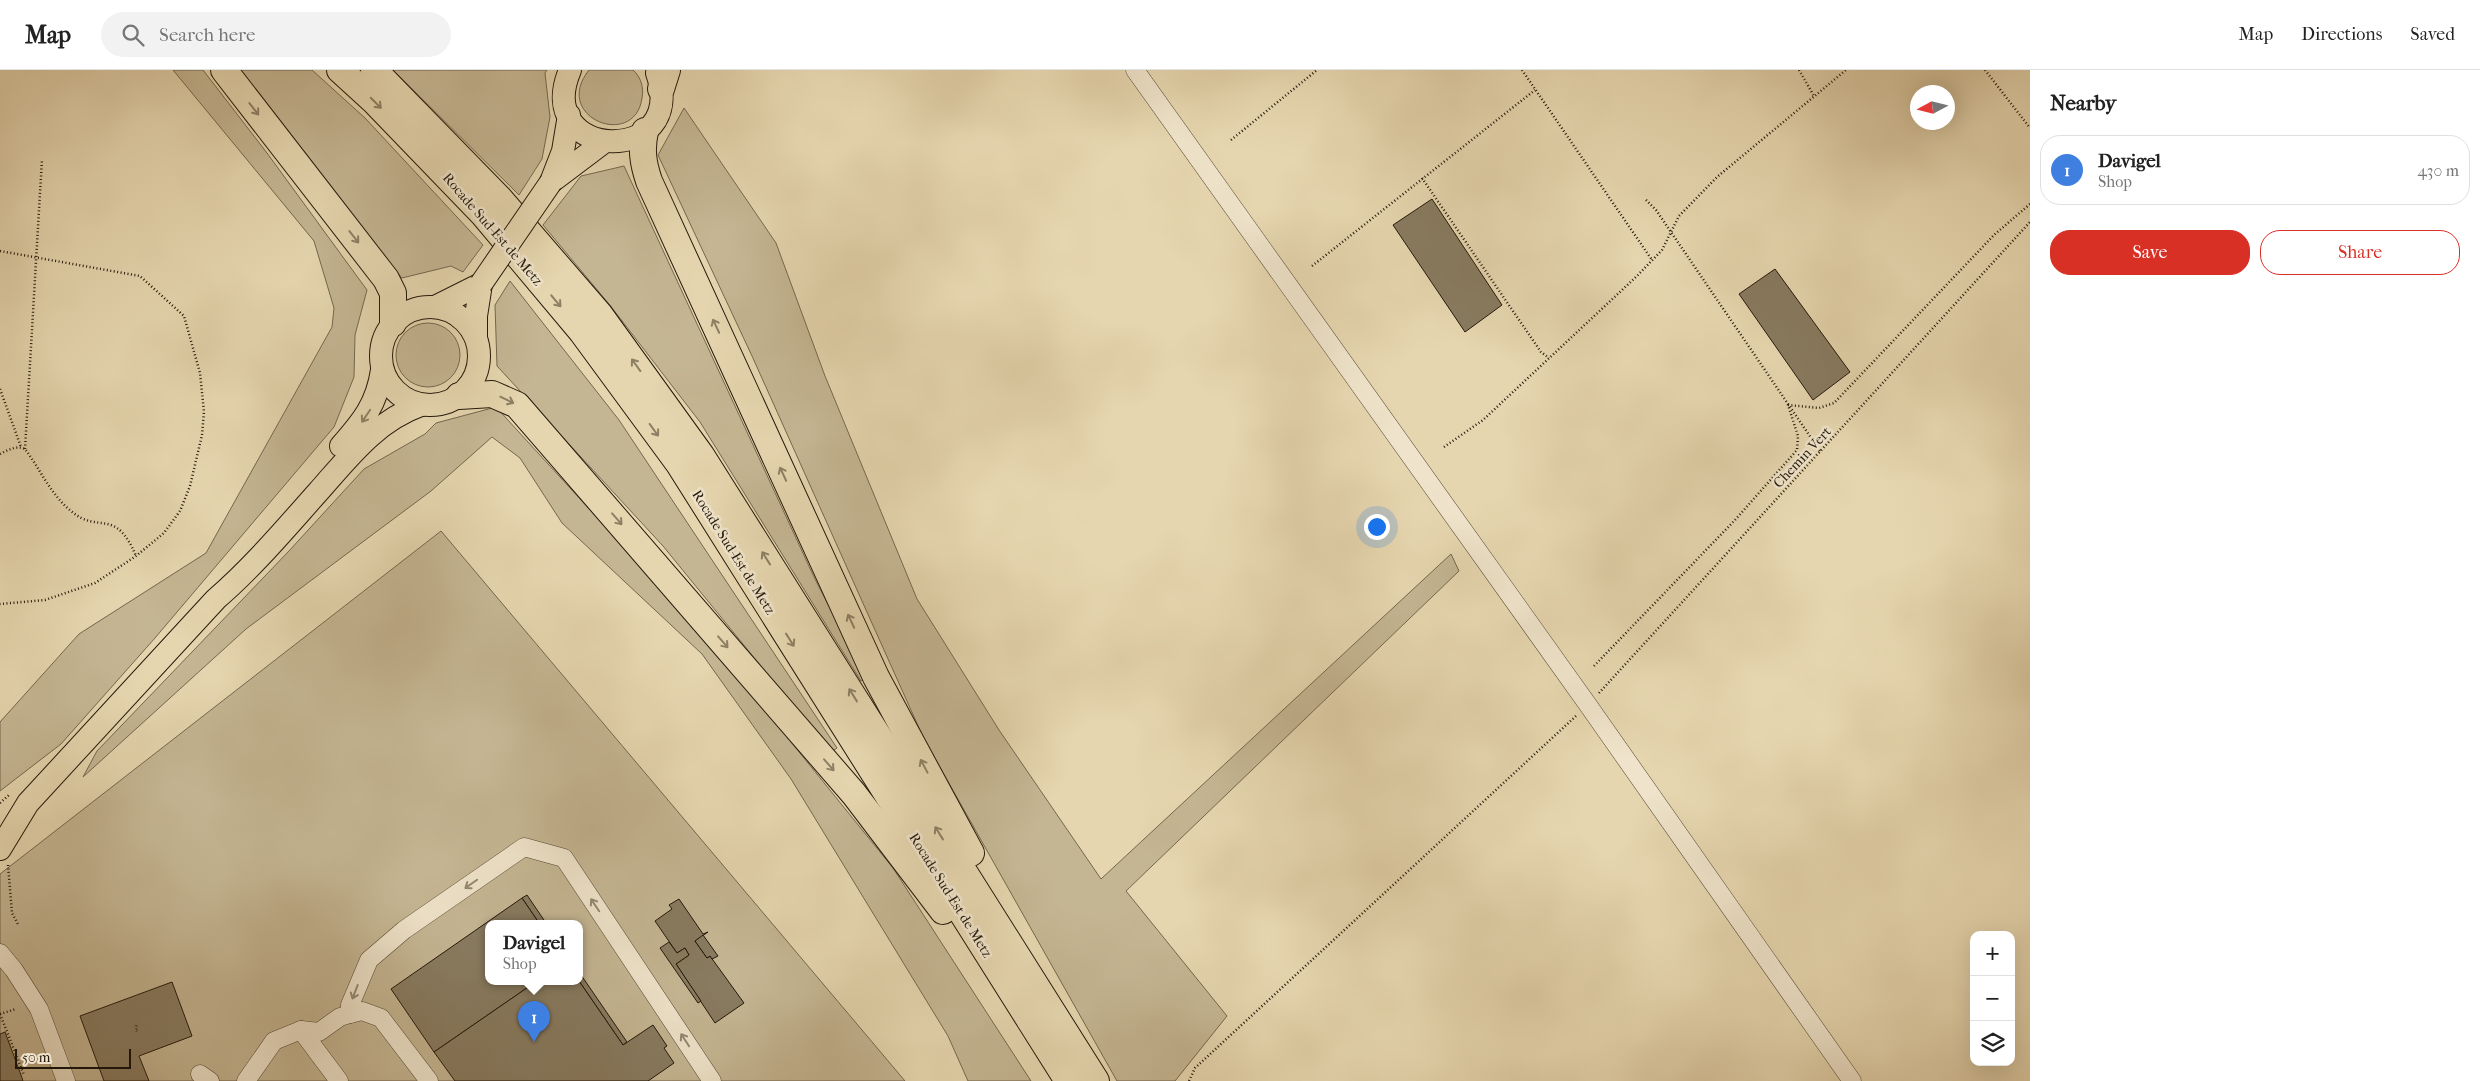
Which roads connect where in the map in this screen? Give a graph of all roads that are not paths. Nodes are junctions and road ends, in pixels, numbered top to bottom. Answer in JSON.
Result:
{"nodes":[{"id":1,"x":224,"y":70,"type":"edge"},
{"id":2,"x":340,"y":70,"type":"edge"},
{"id":3,"x":374,"y":70,"type":"edge"},
{"id":4,"x":570,"y":70,"type":"edge"},
{"id":5,"x":1136,"y":70,"type":"edge"},
{"id":6,"x":661,"y":76,"type":"edge"},
{"id":7,"x":568,"y":115,"type":"junction"},
{"id":8,"x":645,"y":131,"type":"junction"},
{"id":9,"x":604,"y":142,"type":"junction"},
{"id":10,"x":551,"y":182,"type":"junction"},
{"id":11,"x":481,"y":284,"type":"junction"},
{"id":12,"x":436,"y":307,"type":"junction"},
{"id":13,"x":393,"y":323,"type":"junction"},
{"id":14,"x":476,"y":338,"type":"junction"},
{"id":15,"x":382,"y":370,"type":"junction"},
{"id":16,"x":459,"y":396,"type":"junction"},
{"id":17,"x":421,"y":405,"type":"junction"},
{"id":18,"x":216,"y":600,"type":"junction"},
{"id":19,"x":28,"y":803,"type":"junction"},
{"id":20,"x":0,"y":820,"type":"edge"},
{"id":21,"x":5,"y":853,"type":"edge"},
{"id":22,"x":0,"y":953,"type":"edge"},
{"id":23,"x":350,"y":1014,"type":"junction"},
{"id":24,"x":301,"y":1030,"type":"junction"},
{"id":25,"x":1080,"y":1056,"type":"junction"},
{"id":26,"x":1061,"y":1071,"type":"edge"},
{"id":27,"x":66,"y":1081,"type":"edge"},
{"id":28,"x":246,"y":1081,"type":"edge"},
{"id":29,"x":339,"y":1081,"type":"edge"},
{"id":30,"x":429,"y":1081,"type":"edge"},
{"id":31,"x":712,"y":1081,"type":"edge"},
{"id":32,"x":1096,"y":1081,"type":"edge"},
{"id":33,"x":1852,"y":1081,"type":"edge"}],
"edges":[{"from":1,"to":13,"type":"highway","one_way":true},
{"from":2,"to":26,"type":"highway","name":"Rocade Sud-Est de Metz","one_way":true},
{"from":25,"to":3,"type":"highway","name":"Rocade Sud-Est de Metz","one_way":true},
{"from":4,"to":7,"type":"main road"},
{"from":5,"to":33,"type":"street"},
{"from":6,"to":8,"type":"main road"},
{"from":7,"to":9,"type":"main road"},
{"from":7,"to":10,"type":"main road"},
{"from":8,"to":9,"type":"main road"},
{"from":25,"to":8,"type":"highway","one_way":true},
{"from":9,"to":10,"type":"main road"},
{"from":10,"to":11,"type":"main road","bridge":true},
{"from":11,"to":12,"type":"main road"},
{"from":11,"to":14,"type":"main road"},
{"from":12,"to":13,"type":"main road"},
{"from":12,"to":14,"type":"main road"},
{"from":13,"to":15,"type":"main road"},
{"from":14,"to":16,"type":"main road"},
{"from":15,"to":17,"type":"main road"},
{"from":15,"to":18,"type":"main road","one_way":true},
{"from":16,"to":17,"type":"main road"},
{"from":16,"to":26,"type":"highway","one_way":true},
{"from":17,"to":18,"type":"main road"},
{"from":18,"to":19,"type":"main road"},
{"from":19,"to":20,"type":"main road"},
{"from":19,"to":21,"type":"main road"},
{"from":22,"to":27,"type":"street"},
{"from":23,"to":24,"type":"street"},
{"from":23,"to":30,"type":"street"},
{"from":31,"to":23,"type":"street","one_way":true},
{"from":24,"to":28,"type":"street"},
{"from":24,"to":29,"type":"street"},
{"from":25,"to":32,"type":"highway","name":"Rocade Sud-Est de Metz"}]}
